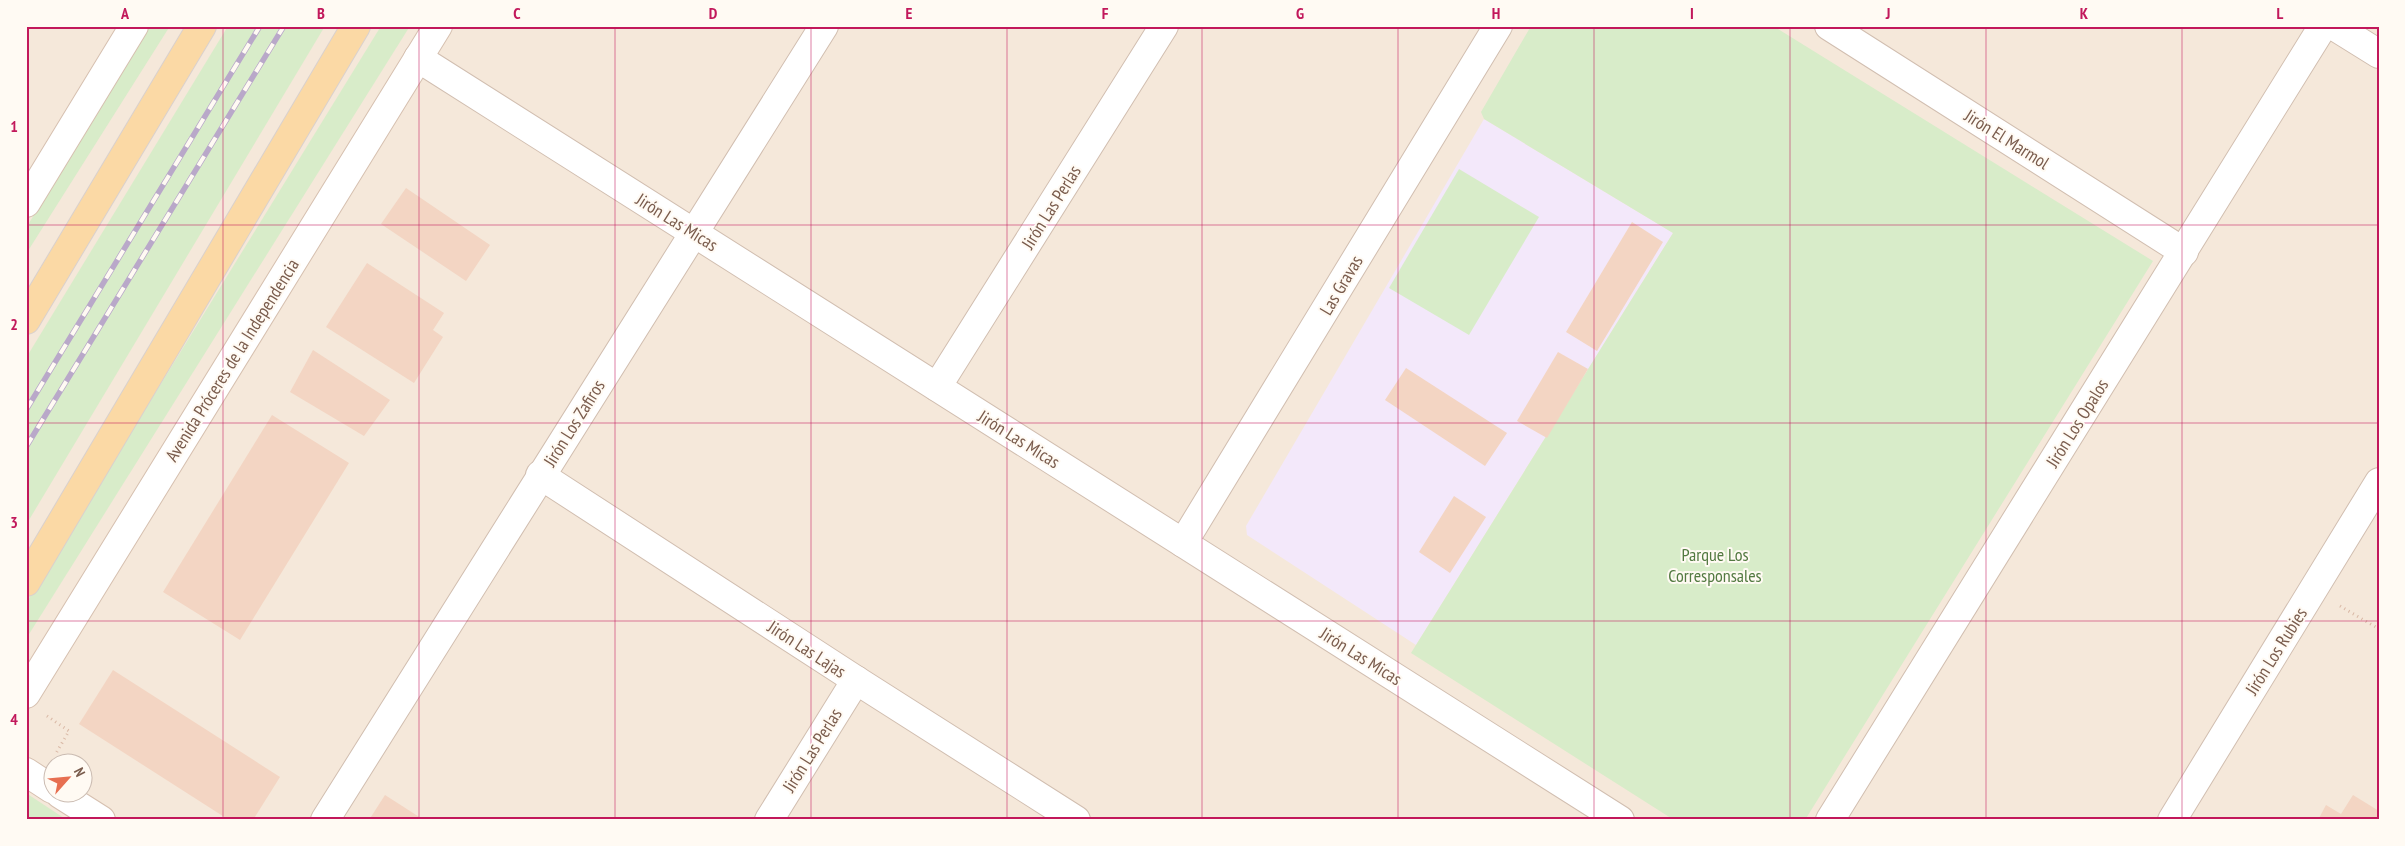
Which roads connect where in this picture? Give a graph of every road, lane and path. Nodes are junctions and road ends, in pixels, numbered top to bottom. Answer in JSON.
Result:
{"nodes":[{"id":1,"x":134,"y":26,"type":"edge"},
{"id":2,"x":202,"y":26,"type":"edge"},
{"id":3,"x":356,"y":26,"type":"edge"},
{"id":4,"x":438,"y":26,"type":"edge"},
{"id":5,"x":824,"y":26,"type":"edge"},
{"id":6,"x":1164,"y":26,"type":"edge"},
{"id":7,"x":1498,"y":26,"type":"edge"},
{"id":8,"x":1830,"y":26,"type":"edge"},
{"id":9,"x":2323,"y":26,"type":"edge"},
{"id":10,"x":2334,"y":26,"type":"edge"},
{"id":11,"x":2379,"y":54,"type":"edge"},
{"id":12,"x":418,"y":58,"type":"junction"},
{"id":13,"x":26,"y":203,"type":"edge"},
{"id":14,"x":694,"y":233,"type":"junction"},
{"id":15,"x":2184,"y":252,"type":"junction"},
{"id":16,"x":26,"y":320,"type":"edge"},
{"id":17,"x":937,"y":387,"type":"junction"},
{"id":18,"x":540,"y":476,"type":"junction"},
{"id":19,"x":2379,"y":482,"type":"edge"},
{"id":20,"x":1183,"y":543,"type":"junction"},
{"id":21,"x":26,"y":582,"type":"edge"},
{"id":22,"x":2314,"y":590,"type":"junction"},
{"id":23,"x":2379,"y":629,"type":"edge"},
{"id":24,"x":856,"y":680,"type":"junction"},
{"id":25,"x":26,"y":694,"type":"edge"},
{"id":26,"x":26,"y":772,"type":"edge"},
{"id":27,"x":42,"y":782,"type":"edge"},
{"id":28,"x":76,"y":804,"type":"edge"},
{"id":29,"x":101,"y":820,"type":"edge"},
{"id":30,"x":325,"y":820,"type":"edge"},
{"id":31,"x":769,"y":820,"type":"edge"},
{"id":32,"x":1076,"y":820,"type":"edge"},
{"id":33,"x":1620,"y":820,"type":"edge"},
{"id":34,"x":1830,"y":820,"type":"edge"},
{"id":35,"x":2172,"y":820,"type":"edge"}],
"edges":[{"from":1,"to":13,"type":"street"},
{"from":2,"to":16,"type":"main road"},
{"from":3,"to":21,"type":"main road"},
{"from":4,"to":12,"type":"street","name":"Avenida Próceres de la Independencia"},
{"from":5,"to":14,"type":"street","name":"Jirón Los Zafiros"},
{"from":6,"to":17,"type":"street","name":"Jirón Las Perlas"},
{"from":7,"to":20,"type":"street","name":"Las Gravas"},
{"from":8,"to":15,"type":"street","name":"Jirón El Marmol"},
{"from":9,"to":15,"type":"street","name":"Jirón Los Opalos"},
{"from":10,"to":11,"type":"street"},
{"from":12,"to":14,"type":"street","name":"Jirón Las Micas"},
{"from":12,"to":25,"type":"street","name":"Avenida Próceres de la Independencia"},
{"from":14,"to":17,"type":"street","name":"Jirón Las Micas"},
{"from":14,"to":18,"type":"street","name":"Jirón Los Zafiros"},
{"from":15,"to":34,"type":"street","name":"Jirón Los Opalos"},
{"from":17,"to":20,"type":"street","name":"Jirón Las Micas"},
{"from":18,"to":24,"type":"street","name":"Jirón Las Lajas"},
{"from":18,"to":30,"type":"street","name":"Jirón Los Zafiros"},
{"from":19,"to":22,"type":"street","name":"Jirón Los Rubies"},
{"from":20,"to":33,"type":"street","name":"Jirón Las Micas"},
{"from":22,"to":23,"type":"path"},
{"from":22,"to":35,"type":"street","name":"Jirón Los Rubies"},
{"from":24,"to":31,"type":"street","name":"Jirón Las Perlas"},
{"from":24,"to":32,"type":"street","name":"Jirón Las Lajas"},
{"from":26,"to":27,"type":"street"},
{"from":28,"to":29,"type":"street"}]}
